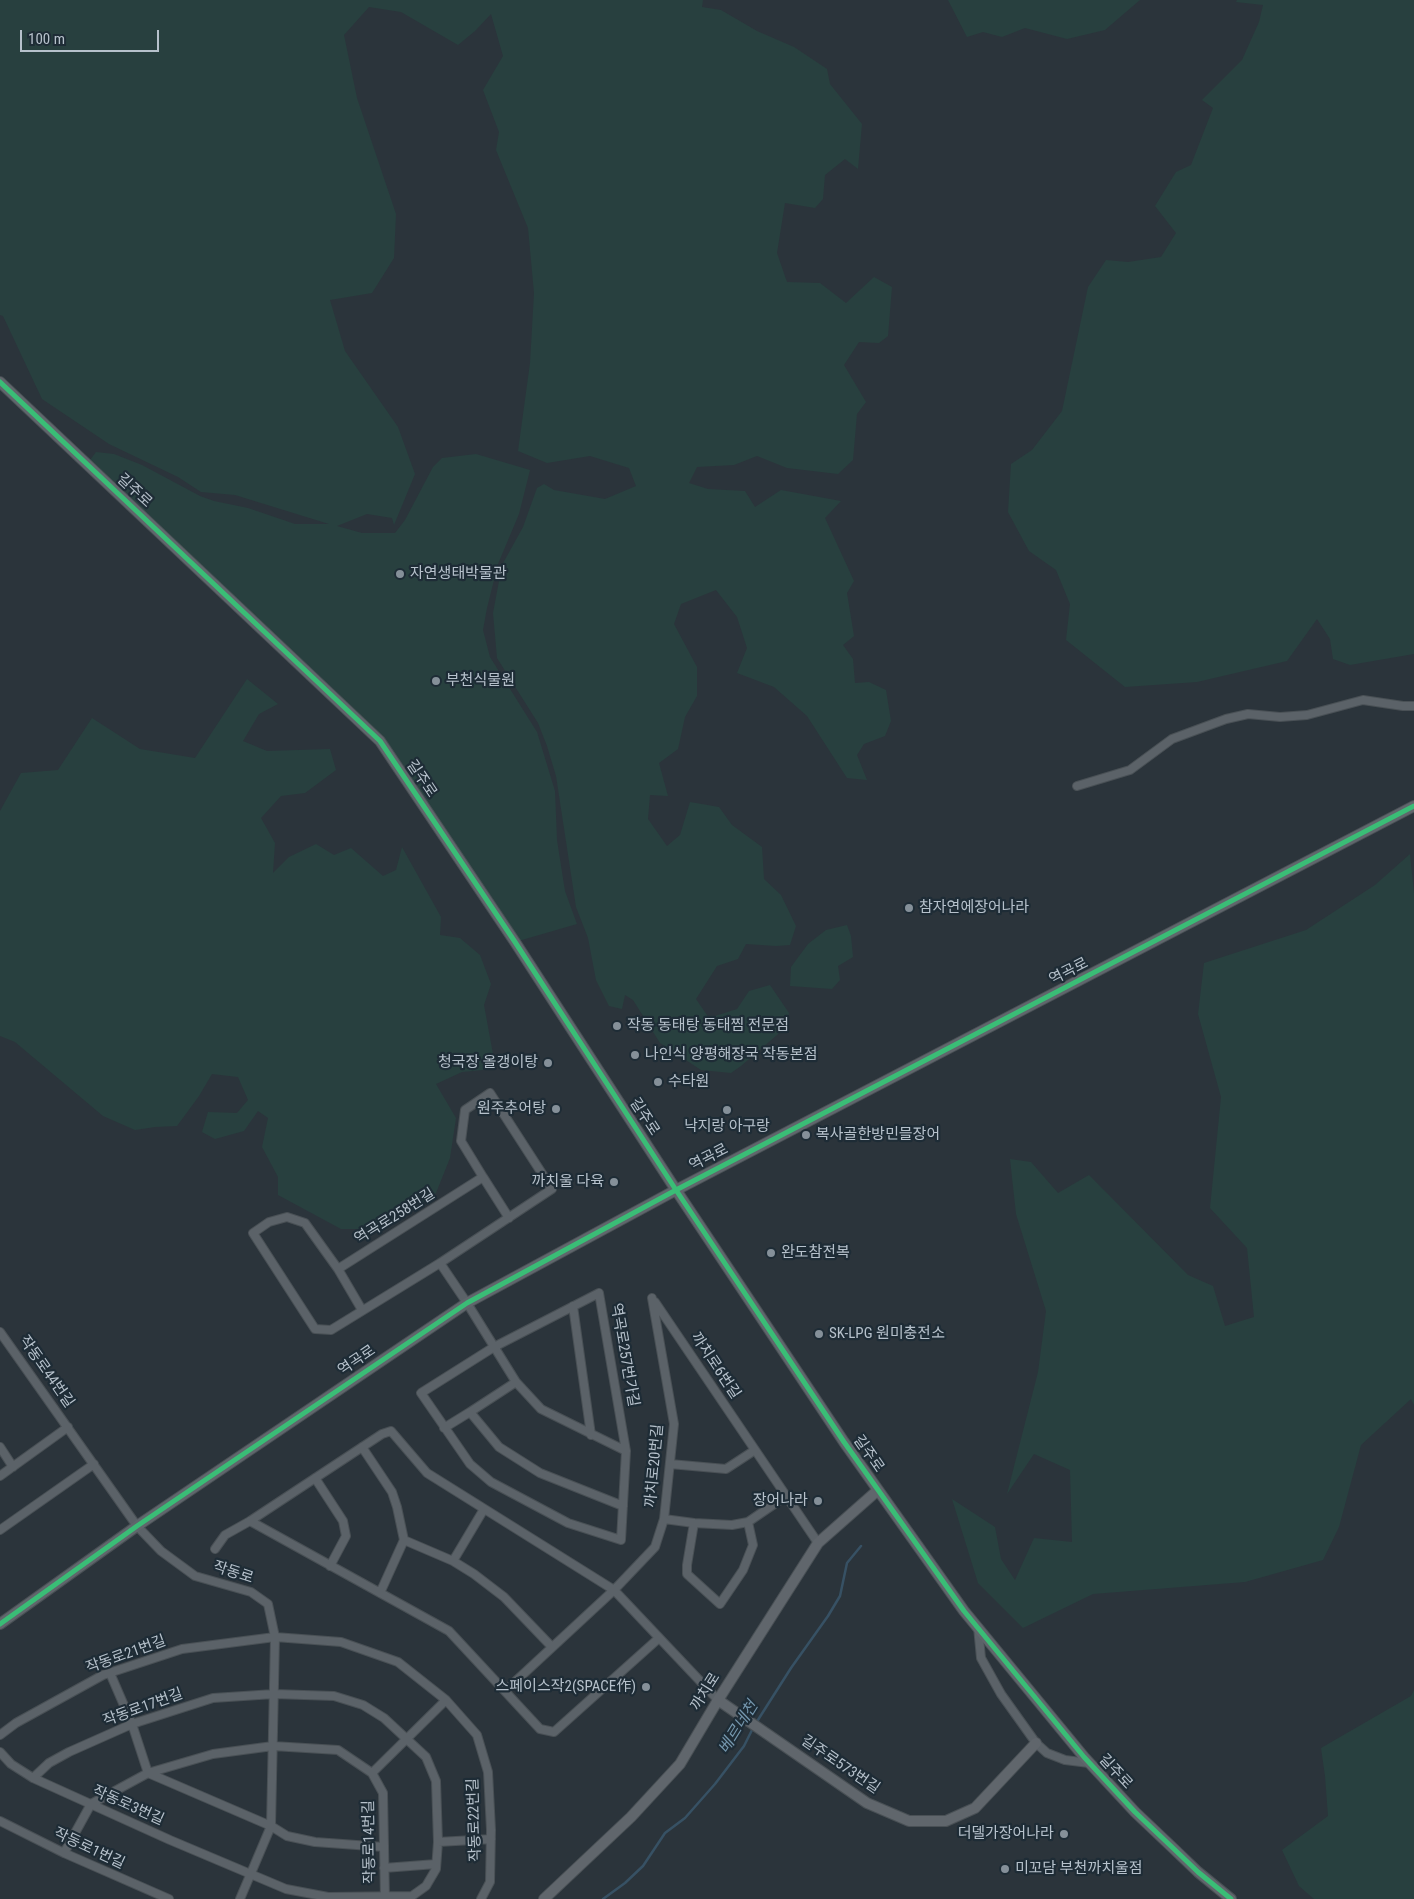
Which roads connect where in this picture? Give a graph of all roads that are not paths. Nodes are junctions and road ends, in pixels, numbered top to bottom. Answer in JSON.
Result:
{"nodes":[{"id":1,"x":0,"y":382,"type":"edge"},
{"id":2,"x":1414,"y":706,"type":"edge"},
{"id":3,"x":1077,"y":786,"type":"dead end"},
{"id":4,"x":1414,"y":806,"type":"edge"},
{"id":5,"x":483,"y":1177,"type":"junction"},
{"id":6,"x":676,"y":1190,"type":"junction"},
{"id":7,"x":509,"y":1218,"type":"junction"},
{"id":8,"x":440,"y":1262,"type":"junction"},
{"id":9,"x":338,"y":1269,"type":"junction"},
{"id":10,"x":652,"y":1298,"type":"joint"},
{"id":11,"x":467,"y":1302,"type":"junction"},
{"id":12,"x":573,"y":1306,"type":"junction"},
{"id":13,"x":362,"y":1310,"type":"junction"},
{"id":14,"x":0,"y":1332,"type":"edge"},
{"id":15,"x":494,"y":1347,"type":"junction"},
{"id":16,"x":516,"y":1382,"type":"junction"},
{"id":17,"x":470,"y":1412,"type":"junction"},
{"id":18,"x":68,"y":1428,"type":"junction"},
{"id":19,"x":444,"y":1428,"type":"junction"},
{"id":20,"x":591,"y":1435,"type":"junction"},
{"id":21,"x":0,"y":1447,"type":"edge"},
{"id":22,"x":362,"y":1447,"type":"junction"},
{"id":23,"x":755,"y":1450,"type":"junction"},
{"id":24,"x":626,"y":1451,"type":"junction"},
{"id":25,"x":94,"y":1464,"type":"junction"},
{"id":26,"x":670,"y":1464,"type":"junction"},
{"id":27,"x":13,"y":1466,"type":"junction"},
{"id":28,"x":0,"y":1476,"type":"edge"},
{"id":29,"x":315,"y":1478,"type":"junction"},
{"id":30,"x":878,"y":1490,"type":"junction"},
{"id":31,"x":786,"y":1496,"type":"junction"},
{"id":32,"x":623,"y":1506,"type":"junction"},
{"id":33,"x":484,"y":1509,"type":"junction"},
{"id":34,"x":664,"y":1519,"type":"junction"},
{"id":35,"x":250,"y":1521,"type":"junction"},
{"id":36,"x":748,"y":1522,"type":"junction"},
{"id":37,"x":694,"y":1523,"type":"junction"},
{"id":38,"x":137,"y":1526,"type":"junction"},
{"id":39,"x":0,"y":1530,"type":"edge"},
{"id":40,"x":404,"y":1540,"type":"junction"},
{"id":41,"x":818,"y":1543,"type":"junction"},
{"id":42,"x":215,"y":1549,"type":"dead end"},
{"id":43,"x":453,"y":1561,"type":"junction"},
{"id":44,"x":330,"y":1566,"type":"junction"},
{"id":45,"x":614,"y":1590,"type":"junction"},
{"id":46,"x":380,"y":1593,"type":"junction"},
{"id":47,"x":0,"y":1624,"type":"edge"},
{"id":48,"x":978,"y":1628,"type":"junction"},
{"id":49,"x":275,"y":1637,"type":"junction"},
{"id":50,"x":659,"y":1638,"type":"junction"},
{"id":51,"x":552,"y":1647,"type":"junction"},
{"id":52,"x":110,"y":1673,"type":"junction"},
{"id":53,"x":504,"y":1691,"type":"junction"},
{"id":54,"x":274,"y":1694,"type":"junction"},
{"id":55,"x":446,"y":1700,"type":"junction"},
{"id":56,"x":718,"y":1700,"type":"junction"},
{"id":57,"x":132,"y":1724,"type":"junction"},
{"id":58,"x":0,"y":1734,"type":"edge"},
{"id":59,"x":408,"y":1738,"type":"junction"},
{"id":60,"x":1036,"y":1743,"type":"junction"},
{"id":61,"x":273,"y":1746,"type":"junction"},
{"id":62,"x":0,"y":1752,"type":"edge"},
{"id":63,"x":1089,"y":1763,"type":"junction"},
{"id":64,"x":148,"y":1773,"type":"junction"},
{"id":65,"x":372,"y":1774,"type":"junction"},
{"id":66,"x":32,"y":1778,"type":"junction"},
{"id":67,"x":91,"y":1804,"type":"junction"},
{"id":68,"x":0,"y":1821,"type":"edge"},
{"id":69,"x":271,"y":1826,"type":"junction"},
{"id":70,"x":491,"y":1839,"type":"junction"},
{"id":71,"x":438,"y":1842,"type":"junction"},
{"id":72,"x":384,"y":1847,"type":"junction"},
{"id":73,"x":64,"y":1853,"type":"junction"},
{"id":74,"x":436,"y":1864,"type":"junction"},
{"id":75,"x":384,"y":1868,"type":"junction"},
{"id":76,"x":250,"y":1875,"type":"junction"},
{"id":77,"x":385,"y":1898,"type":"edge"},
{"id":78,"x":168,"y":1899,"type":"edge"},
{"id":79,"x":240,"y":1899,"type":"edge"},
{"id":80,"x":481,"y":1899,"type":"edge"},
{"id":81,"x":544,"y":1899,"type":"edge"},
{"id":82,"x":1231,"y":1899,"type":"edge"}],
"edges":[{"from":1,"to":6,"type":"street","name":"길주로"},
{"from":2,"to":3,"type":"street"},
{"from":4,"to":6,"type":"street","name":"역곡로"},
{"from":5,"to":7,"type":"street"},
{"from":5,"to":7,"type":"street"},
{"from":5,"to":9,"type":"street","name":"역곡로258번길"},
{"from":6,"to":11,"type":"street","name":"역곡로"},
{"from":6,"to":30,"type":"street","name":"길주로"},
{"from":7,"to":8,"type":"street"},
{"from":8,"to":11,"type":"street"},
{"from":8,"to":13,"type":"street"},
{"from":9,"to":13,"type":"street"},
{"from":9,"to":13,"type":"street"},
{"from":10,"to":23,"type":"street","name":"까치로6번길"},
{"from":10,"to":26,"type":"street","name":"까치로20번길"},
{"from":11,"to":15,"type":"street"},
{"from":11,"to":38,"type":"street","name":"역곡로"},
{"from":12,"to":15,"type":"street","name":"역곡로257번가길"},
{"from":12,"to":20,"type":"street"},
{"from":12,"to":24,"type":"street","name":"역곡로257번가길"},
{"from":14,"to":18,"type":"street","name":"작동로44번길"},
{"from":15,"to":16,"type":"street"},
{"from":15,"to":19,"type":"street","name":"역곡로257번가길"},
{"from":16,"to":17,"type":"street"},
{"from":16,"to":20,"type":"street"},
{"from":17,"to":19,"type":"street"},
{"from":17,"to":32,"type":"street"},
{"from":18,"to":25,"type":"street","name":"작동로"},
{"from":18,"to":27,"type":"street"},
{"from":19,"to":32,"type":"street","name":"역곡로257번가길"},
{"from":20,"to":24,"type":"street"},
{"from":21,"to":27,"type":"street"},
{"from":22,"to":29,"type":"street"},
{"from":22,"to":33,"type":"street"},
{"from":22,"to":40,"type":"street"},
{"from":23,"to":26,"type":"street"},
{"from":23,"to":31,"type":"street","name":"까치로6번길"},
{"from":24,"to":32,"type":"street","name":"역곡로257번가길"},
{"from":25,"to":38,"type":"street","name":"작동로"},
{"from":25,"to":39,"type":"street"},
{"from":26,"to":34,"type":"street","name":"까치로20번길"},
{"from":27,"to":28,"type":"street"},
{"from":29,"to":35,"type":"street"},
{"from":29,"to":44,"type":"street"},
{"from":30,"to":41,"type":"street","name":"까치로"},
{"from":30,"to":48,"type":"street","name":"길주로"},
{"from":31,"to":36,"type":"street"},
{"from":31,"to":41,"type":"street","name":"까치로6번길"},
{"from":33,"to":43,"type":"street"},
{"from":33,"to":45,"type":"street"},
{"from":34,"to":37,"type":"street"},
{"from":34,"to":45,"type":"street","name":"까치로20번길"},
{"from":35,"to":42,"type":"street"},
{"from":35,"to":44,"type":"street"},
{"from":36,"to":37,"type":"street"},
{"from":36,"to":37,"type":"street"},
{"from":38,"to":47,"type":"street","name":"역곡로"},
{"from":38,"to":49,"type":"street","name":"작동로"},
{"from":40,"to":43,"type":"street"},
{"from":40,"to":46,"type":"street"},
{"from":41,"to":56,"type":"street","name":"까치로"},
{"from":43,"to":51,"type":"street"},
{"from":44,"to":46,"type":"street"},
{"from":45,"to":50,"type":"street"},
{"from":45,"to":51,"type":"street","name":"까치로20번길"},
{"from":46,"to":53,"type":"street"},
{"from":48,"to":60,"type":"street"},
{"from":48,"to":63,"type":"street","name":"길주로"},
{"from":49,"to":52,"type":"street","name":"작동로21번길"},
{"from":49,"to":54,"type":"street","name":"작동로"},
{"from":49,"to":55,"type":"street","name":"작동로22번길"},
{"from":50,"to":53,"type":"street"},
{"from":50,"to":56,"type":"street"},
{"from":51,"to":53,"type":"street","name":"까치로20번길"},
{"from":52,"to":57,"type":"street"},
{"from":52,"to":58,"type":"street","name":"작동로21번길"},
{"from":54,"to":57,"type":"street","name":"작동로17번길"},
{"from":54,"to":59,"type":"street","name":"작동로17번길"},
{"from":54,"to":61,"type":"street","name":"작동로"},
{"from":55,"to":59,"type":"street"},
{"from":55,"to":70,"type":"street","name":"작동로22번길"},
{"from":56,"to":60,"type":"street","name":"길주로573번길"},
{"from":56,"to":81,"type":"street","name":"까치로"},
{"from":57,"to":64,"type":"street"},
{"from":57,"to":66,"type":"street","name":"작동로17번길"},
{"from":59,"to":65,"type":"street"},
{"from":59,"to":71,"type":"street","name":"작동로17번길"},
{"from":60,"to":63,"type":"street"},
{"from":61,"to":64,"type":"street","name":"작동로14번길"},
{"from":61,"to":65,"type":"street","name":"작동로14번길"},
{"from":61,"to":69,"type":"street","name":"작동로"},
{"from":62,"to":66,"type":"street","name":"작동로3번길"},
{"from":63,"to":82,"type":"street","name":"길주로"},
{"from":64,"to":67,"type":"street","name":"작동로14번길"},
{"from":64,"to":69,"type":"street"},
{"from":65,"to":72,"type":"street","name":"작동로14번길"},
{"from":66,"to":67,"type":"street","name":"작동로3번길"},
{"from":67,"to":73,"type":"street"},
{"from":67,"to":76,"type":"street","name":"작동로3번길"},
{"from":68,"to":73,"type":"street","name":"작동로1번길"},
{"from":69,"to":72,"type":"street"},
{"from":69,"to":76,"type":"street","name":"작동로"},
{"from":70,"to":71,"type":"street"},
{"from":70,"to":80,"type":"street","name":"작동로22번길"},
{"from":71,"to":74,"type":"street","name":"작동로3번길"},
{"from":72,"to":75,"type":"street","name":"작동로14번길"},
{"from":73,"to":78,"type":"street","name":"작동로1번길"},
{"from":74,"to":75,"type":"street"},
{"from":74,"to":77,"type":"street","name":"작동로3번길"},
{"from":75,"to":77,"type":"street","name":"작동로14번길"},
{"from":76,"to":77,"type":"street","name":"작동로3번길"},
{"from":76,"to":79,"type":"street","name":"작동로"}]}
